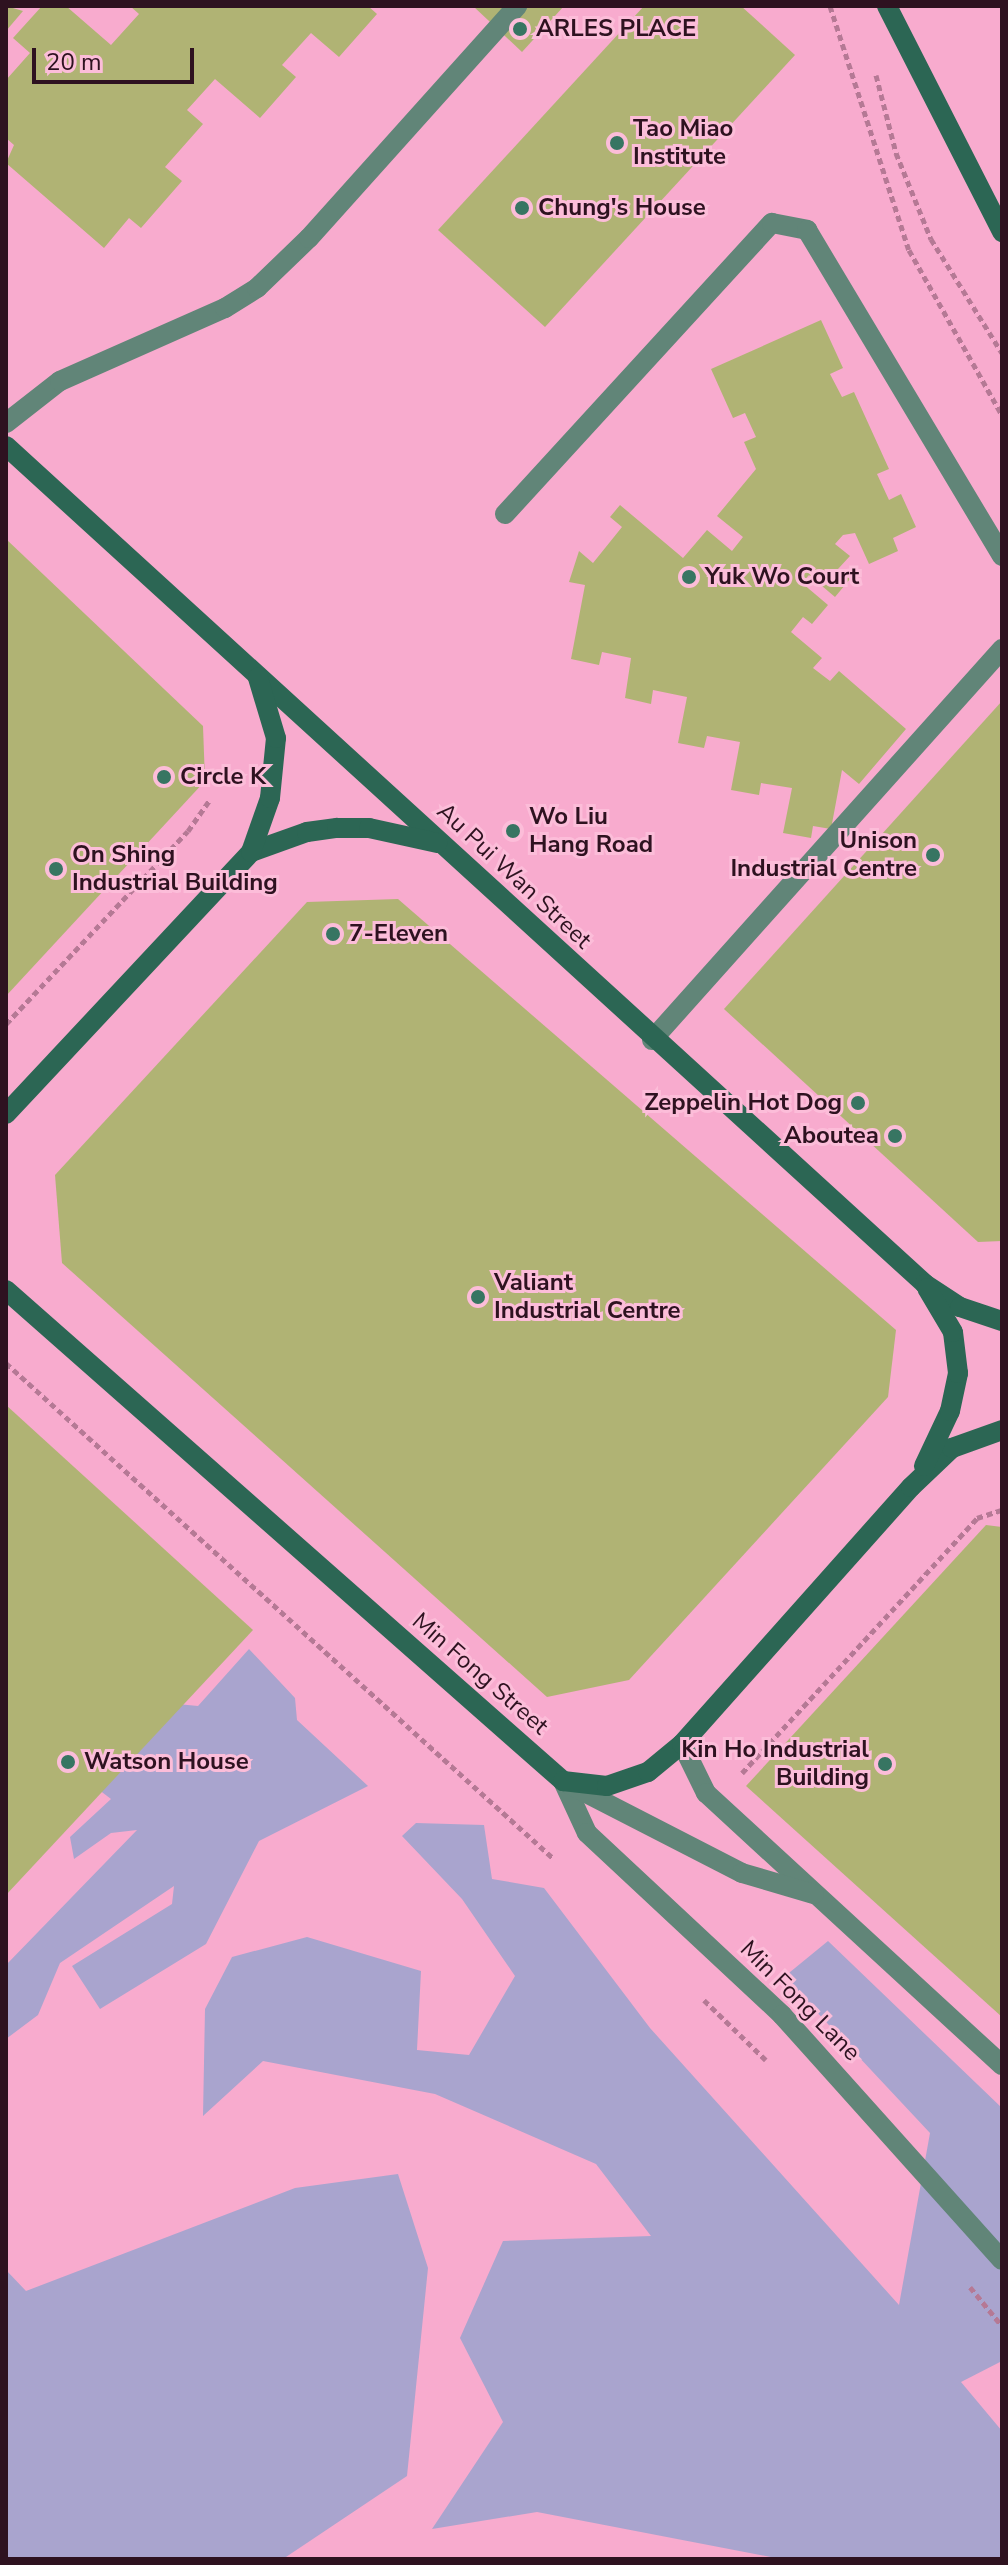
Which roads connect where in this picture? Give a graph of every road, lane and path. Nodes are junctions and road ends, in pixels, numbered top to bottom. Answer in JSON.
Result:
{"nodes":[{"id":1,"x":517,"y":6,"type":"edge"},
{"id":2,"x":830,"y":6,"type":"edge"},
{"id":3,"x":887,"y":6,"type":"edge"},
{"id":4,"x":874,"y":65,"type":"dead end"},
{"id":5,"x":1002,"y":232,"type":"edge"},
{"id":6,"x":1002,"y":353,"type":"edge"},
{"id":7,"x":1002,"y":415,"type":"edge"},
{"id":8,"x":6,"y":423,"type":"edge"},
{"id":9,"x":6,"y":446,"type":"edge"},
{"id":10,"x":505,"y":514,"type":"dead end"},
{"id":11,"x":1002,"y":556,"type":"edge"},
{"id":12,"x":1002,"y":649,"type":"edge"},
{"id":13,"x":257,"y":675,"type":"junction"},
{"id":14,"x":210,"y":799,"type":"dead end"},
{"id":15,"x":440,"y":844,"type":"junction"},
{"id":16,"x":251,"y":852,"type":"junction"},
{"id":17,"x":6,"y":1024,"type":"edge"},
{"id":18,"x":652,"y":1040,"type":"junction"},
{"id":19,"x":6,"y":1114,"type":"edge"},
{"id":20,"x":925,"y":1284,"type":"junction"},
{"id":21,"x":6,"y":1290,"type":"edge"},
{"id":22,"x":1002,"y":1321,"type":"edge"},
{"id":23,"x":6,"y":1363,"type":"edge"},
{"id":24,"x":1002,"y":1430,"type":"edge"},
{"id":25,"x":911,"y":1487,"type":"junction"},
{"id":26,"x":1002,"y":1510,"type":"edge"},
{"id":27,"x":682,"y":1744,"type":"junction"},
{"id":28,"x":563,"y":1781,"type":"junction"},
{"id":29,"x":740,"y":1782,"type":"dead end"},
{"id":30,"x":559,"y":1863,"type":"dead end"},
{"id":31,"x":819,"y":1895,"type":"junction"},
{"id":32,"x":695,"y":1991,"type":"dead end"},
{"id":33,"x":1002,"y":2065,"type":"edge"},
{"id":34,"x":773,"y":2067,"type":"dead end"},
{"id":35,"x":1002,"y":2260,"type":"edge"},
{"id":36,"x":962,"y":2277,"type":"dead end"},
{"id":37,"x":1002,"y":2326,"type":"edge"}],
"edges":[{"from":1,"to":8,"type":"street"},
{"from":2,"to":7,"type":"path"},
{"from":3,"to":5,"type":"street"},
{"from":4,"to":6,"type":"path"},
{"from":9,"to":13,"type":"street","name":"Au Pui Wan Street"},
{"from":10,"to":11,"type":"street"},
{"from":12,"to":18,"type":"street"},
{"from":13,"to":15,"type":"street","name":"Au Pui Wan Street"},
{"from":13,"to":16,"type":"street"},
{"from":14,"to":17,"type":"path"},
{"from":15,"to":16,"type":"street"},
{"from":15,"to":18,"type":"street","name":"Au Pui Wan Street"},
{"from":16,"to":19,"type":"street"},
{"from":18,"to":20,"type":"street","name":"Au Pui Wan Street"},
{"from":20,"to":22,"type":"street","name":"Au Pui Wan Street"},
{"from":20,"to":25,"type":"street"},
{"from":21,"to":28,"type":"street","name":"Min Fong Street"},
{"from":23,"to":30,"type":"path"},
{"from":24,"to":25,"type":"street"},
{"from":25,"to":27,"type":"street"},
{"from":26,"to":29,"type":"path"},
{"from":27,"to":28,"type":"street"},
{"from":27,"to":31,"type":"street"},
{"from":28,"to":31,"type":"street"},
{"from":28,"to":35,"type":"street","name":"Min Fong Lane"},
{"from":31,"to":33,"type":"street"},
{"from":32,"to":34,"type":"path"},
{"from":36,"to":37,"type":"path"}]}
